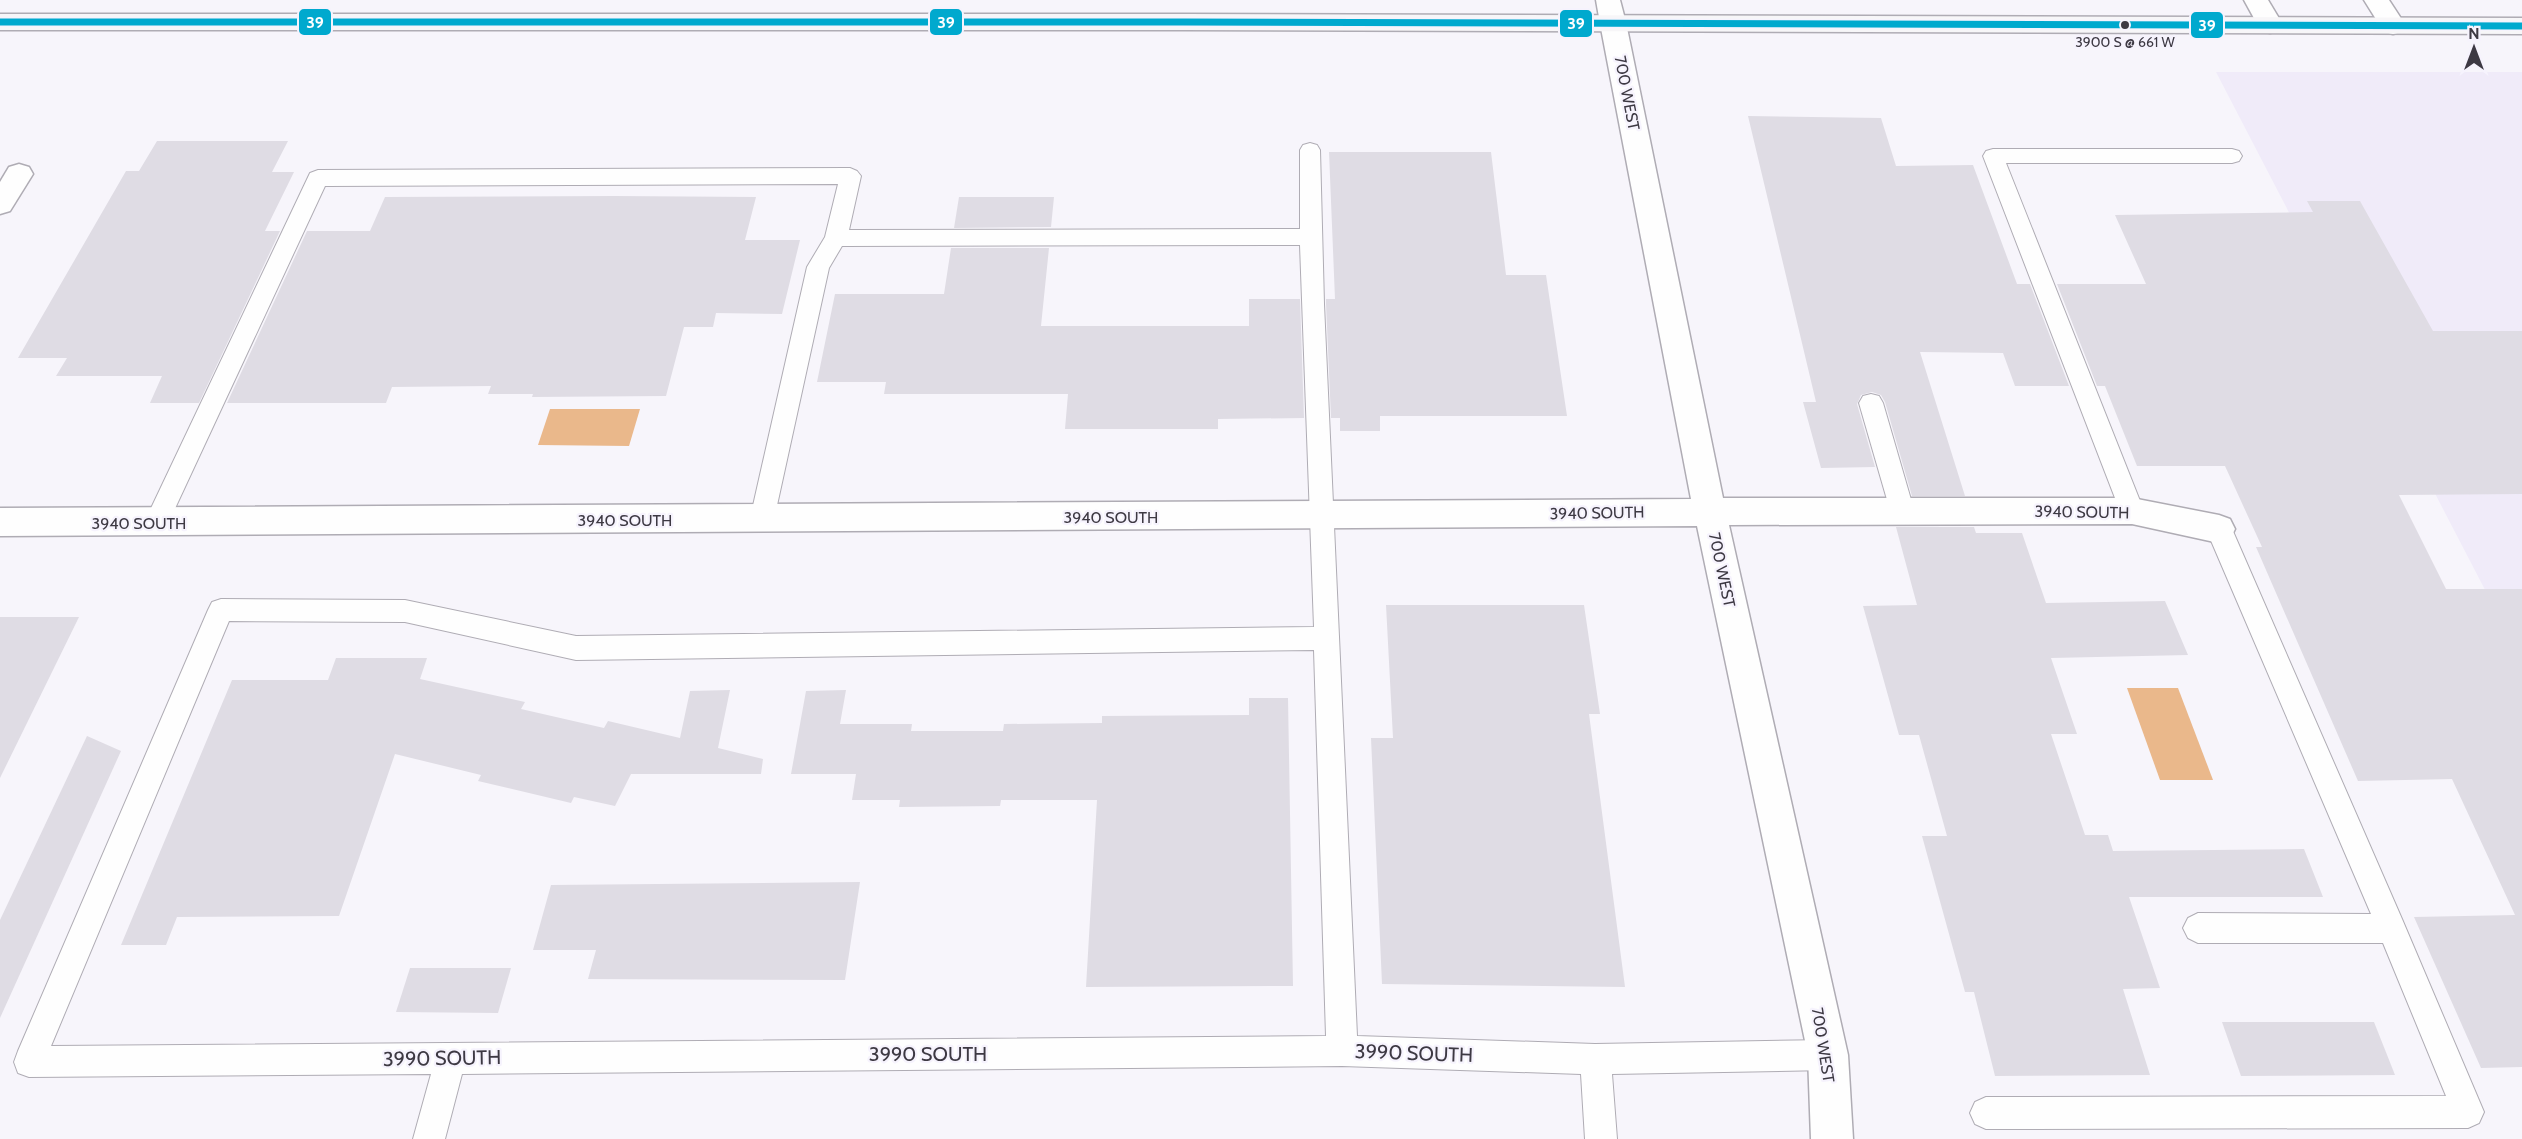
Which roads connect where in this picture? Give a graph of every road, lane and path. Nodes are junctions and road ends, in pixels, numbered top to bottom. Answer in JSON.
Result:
{"nodes":[{"id":1,"x":2256,"y":0,"type":"edge"},
{"id":2,"x":2376,"y":0,"type":"edge"},
{"id":3,"x":1611,"y":12,"type":"edge"},
{"id":4,"x":0,"y":22,"type":"edge"},
{"id":5,"x":2270,"y":26,"type":"junction"},
{"id":6,"x":2393,"y":26,"type":"junction"},
{"id":7,"x":2522,"y":26,"type":"edge"},
{"id":8,"x":1310,"y":150,"type":"dead end"},
{"id":9,"x":2232,"y":156,"type":"dead end"},
{"id":10,"x":0,"y":173,"type":"edge"},
{"id":11,"x":0,"y":204,"type":"edge"},
{"id":12,"x":1310,"y":237,"type":"junction"},
{"id":13,"x":836,"y":238,"type":"junction"},
{"id":14,"x":1871,"y":403,"type":"dead end"},
{"id":15,"x":1902,"y":510,"type":"junction"},
{"id":16,"x":2132,"y":511,"type":"junction"},
{"id":17,"x":1710,"y":512,"type":"junction"},
{"id":18,"x":1320,"y":516,"type":"junction"},
{"id":19,"x":762,"y":519,"type":"junction"},
{"id":20,"x":0,"y":522,"type":"edge"},
{"id":21,"x":156,"y":523,"type":"junction"},
{"id":22,"x":2219,"y":529,"type":"joint"},
{"id":23,"x":1326,"y":638,"type":"junction"},
{"id":24,"x":2198,"y":927,"type":"dead end"},
{"id":25,"x":2392,"y":929,"type":"junction"},
{"id":26,"x":1342,"y":1051,"type":"junction"},
{"id":27,"x":1828,"y":1055,"type":"junction"},
{"id":28,"x":451,"y":1058,"type":"junction"},
{"id":29,"x":1595,"y":1059,"type":"junction"},
{"id":30,"x":1986,"y":1113,"type":"dead end"},
{"id":31,"x":429,"y":1139,"type":"edge"},
{"id":32,"x":1601,"y":1139,"type":"edge"},
{"id":33,"x":1832,"y":1139,"type":"edge"}],
"edges":[{"from":1,"to":5,"type":"street"},
{"from":2,"to":6,"type":"street"},
{"from":3,"to":4,"type":"main road"},
{"from":3,"to":5,"type":"main road"},
{"from":3,"to":17,"type":"street","name":"700 WEST"},
{"from":5,"to":6,"type":"main road"},
{"from":6,"to":7,"type":"main road"},
{"from":8,"to":12,"type":"lane"},
{"from":9,"to":16,"type":"lane"},
{"from":10,"to":11,"type":"street"},
{"from":12,"to":13,"type":"lane"},
{"from":12,"to":18,"type":"lane"},
{"from":13,"to":19,"type":"lane"},
{"from":13,"to":21,"type":"lane"},
{"from":14,"to":15,"type":"lane"},
{"from":15,"to":16,"type":"street","name":"3940 SOUTH"},
{"from":15,"to":17,"type":"street","name":"3940 SOUTH"},
{"from":16,"to":22,"type":"street","name":"3940 SOUTH"},
{"from":17,"to":18,"type":"street","name":"3940 SOUTH"},
{"from":17,"to":27,"type":"street","name":"700 WEST"},
{"from":18,"to":19,"type":"street","name":"3940 SOUTH"},
{"from":18,"to":23,"type":"lane"},
{"from":19,"to":21,"type":"street","name":"3940 SOUTH"},
{"from":20,"to":21,"type":"street","name":"3940 SOUTH"},
{"from":22,"to":25,"type":"lane"},
{"from":23,"to":26,"type":"lane"},
{"from":23,"to":28,"type":"lane","name":"3990 SOUTH"},
{"from":24,"to":25,"type":"lane"},
{"from":25,"to":30,"type":"lane"},
{"from":26,"to":28,"type":"lane","name":"3990 SOUTH"},
{"from":26,"to":29,"type":"lane","name":"3990 SOUTH"},
{"from":27,"to":29,"type":"lane","name":"3990 SOUTH"},
{"from":27,"to":33,"type":"street","name":"700 WEST"},
{"from":28,"to":31,"type":"lane"},
{"from":29,"to":32,"type":"lane"}]}
